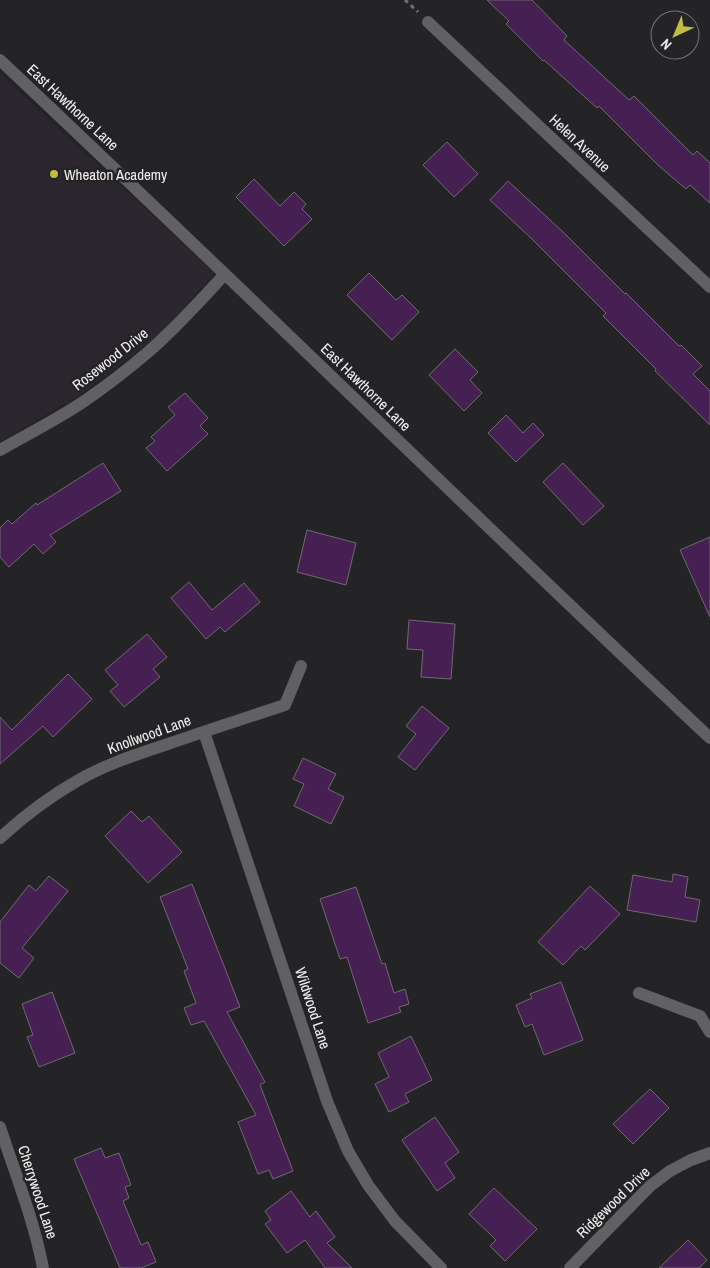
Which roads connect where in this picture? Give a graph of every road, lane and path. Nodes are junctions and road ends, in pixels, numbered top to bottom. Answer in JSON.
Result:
{"nodes":[{"id":1,"x":428,"y":22,"type":"dead end"},
{"id":2,"x":0,"y":60,"type":"edge"},
{"id":3,"x":225,"y":274,"type":"junction"},
{"id":4,"x":710,"y":287,"type":"edge"},
{"id":5,"x":0,"y":450,"type":"edge"},
{"id":6,"x":302,"y":666,"type":"dead end"},
{"id":7,"x":204,"y":732,"type":"junction"},
{"id":8,"x":710,"y":738,"type":"edge"},
{"id":9,"x":0,"y":838,"type":"edge"},
{"id":10,"x":639,"y":993,"type":"dead end"},
{"id":11,"x":710,"y":1032,"type":"edge"},
{"id":12,"x":0,"y":1127,"type":"edge"},
{"id":13,"x":710,"y":1153,"type":"edge"},
{"id":14,"x":43,"y":1268,"type":"edge"},
{"id":15,"x":441,"y":1268,"type":"edge"},
{"id":16,"x":570,"y":1268,"type":"edge"}],
"edges":[{"from":1,"to":4,"type":"street","name":"Helen Avenue"},
{"from":2,"to":3,"type":"street","name":"East Hawthorne Lane"},
{"from":3,"to":5,"type":"street","name":"Rosewood Drive"},
{"from":3,"to":8,"type":"street","name":"East Hawthorne Lane"},
{"from":6,"to":7,"type":"street","name":"Knollwood Lane"},
{"from":7,"to":9,"type":"street","name":"Knollwood Lane"},
{"from":7,"to":15,"type":"street","name":"Wildwood Lane"},
{"from":10,"to":11,"type":"street"},
{"from":12,"to":14,"type":"street","name":"Cherrywood Lane"},
{"from":13,"to":16,"type":"street","name":"Ridgewood Drive"}]}
